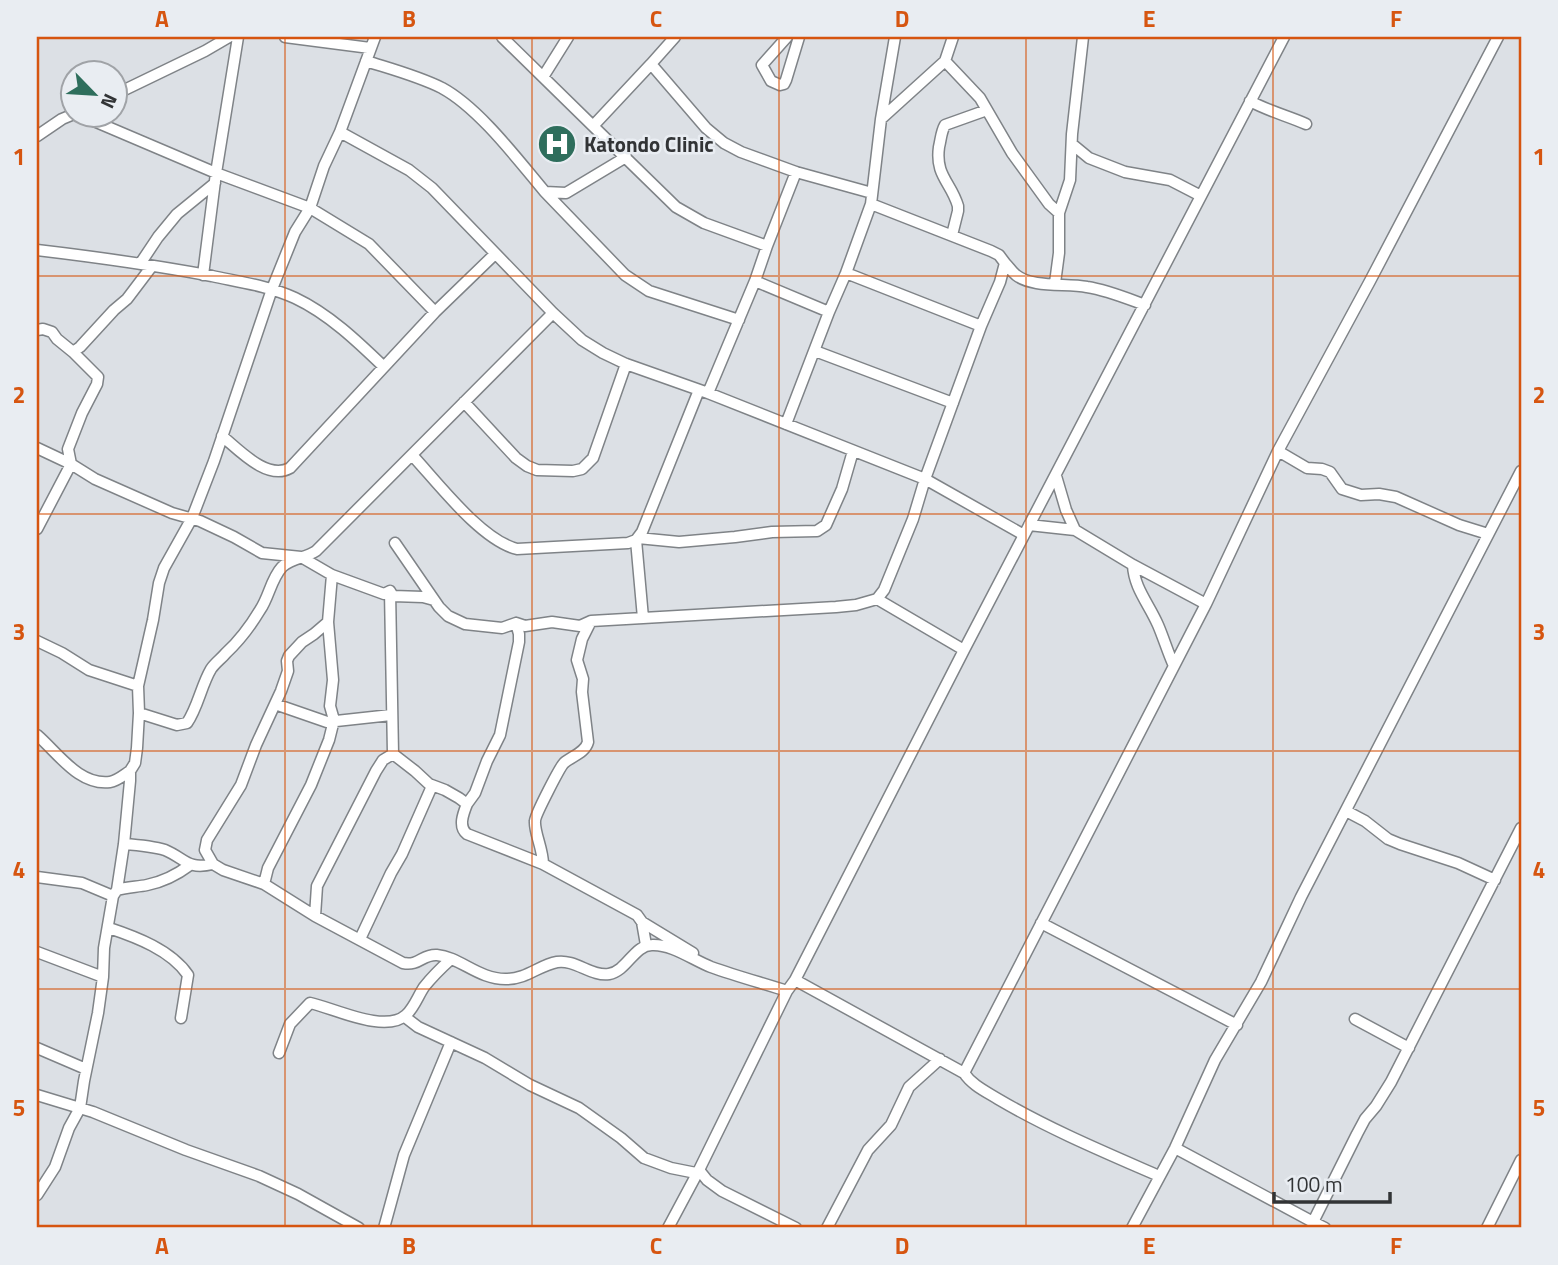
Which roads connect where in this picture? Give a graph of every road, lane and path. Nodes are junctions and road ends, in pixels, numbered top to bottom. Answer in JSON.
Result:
{"nodes":[{"id":1,"x":229,"y":37,"type":"edge"},
{"id":2,"x":237,"y":37,"type":"edge"},
{"id":3,"x":285,"y":37,"type":"edge"},
{"id":4,"x":375,"y":37,"type":"edge"},
{"id":5,"x":502,"y":37,"type":"edge"},
{"id":6,"x":568,"y":37,"type":"edge"},
{"id":7,"x":676,"y":37,"type":"edge"},
{"id":8,"x":787,"y":37,"type":"edge"},
{"id":9,"x":799,"y":37,"type":"edge"},
{"id":10,"x":895,"y":37,"type":"edge"},
{"id":11,"x":953,"y":37,"type":"edge"},
{"id":12,"x":1083,"y":37,"type":"edge"},
{"id":13,"x":1284,"y":37,"type":"edge"},
{"id":14,"x":1498,"y":37,"type":"edge"},
{"id":15,"x":370,"y":48,"type":"junction"},
{"id":16,"x":366,"y":61,"type":"junction"},
{"id":17,"x":946,"y":61,"type":"junction"},
{"id":18,"x":651,"y":64,"type":"junction"},
{"id":19,"x":543,"y":77,"type":"junction"},
{"id":20,"x":130,"y":87,"type":"edge"},
{"id":21,"x":1250,"y":101,"type":"junction"},
{"id":22,"x":987,"y":110,"type":"junction"},
{"id":23,"x":881,"y":119,"type":"junction"},
{"id":24,"x":60,"y":120,"type":"edge"},
{"id":25,"x":1306,"y":124,"type":"dead end"},
{"id":26,"x":593,"y":126,"type":"junction"},
{"id":27,"x":122,"y":130,"type":"edge"},
{"id":28,"x":340,"y":132,"type":"junction"},
{"id":29,"x":37,"y":136,"type":"edge"},
{"id":30,"x":1072,"y":144,"type":"junction"},
{"id":31,"x":626,"y":158,"type":"junction"},
{"id":32,"x":1089,"y":158,"type":"junction"},
{"id":33,"x":1071,"y":166,"type":"junction"},
{"id":34,"x":796,"y":172,"type":"junction"},
{"id":35,"x":216,"y":178,"type":"junction"},
{"id":36,"x":545,"y":192,"type":"junction"},
{"id":37,"x":566,"y":193,"type":"junction"},
{"id":38,"x":1201,"y":196,"type":"junction"},
{"id":39,"x":872,"y":199,"type":"junction"},
{"id":40,"x":310,"y":208,"type":"junction"},
{"id":41,"x":561,"y":209,"type":"junction"},
{"id":42,"x":1059,"y":213,"type":"junction"},
{"id":43,"x":952,"y":235,"type":"junction"},
{"id":44,"x":767,"y":246,"type":"junction"},
{"id":45,"x":37,"y":250,"type":"edge"},
{"id":46,"x":495,"y":254,"type":"junction"},
{"id":47,"x":1005,"y":263,"type":"junction"},
{"id":48,"x":146,"y":265,"type":"junction"},
{"id":49,"x":846,"y":274,"type":"junction"},
{"id":50,"x":203,"y":275,"type":"junction"},
{"id":51,"x":1015,"y":275,"type":"junction"},
{"id":52,"x":755,"y":281,"type":"junction"},
{"id":53,"x":1000,"y":282,"type":"junction"},
{"id":54,"x":1055,"y":283,"type":"junction"},
{"id":55,"x":272,"y":289,"type":"junction"},
{"id":56,"x":1145,"y":305,"type":"junction"},
{"id":57,"x":435,"y":312,"type":"junction"},
{"id":58,"x":829,"y":312,"type":"junction"},
{"id":59,"x":553,"y":313,"type":"junction"},
{"id":60,"x":739,"y":320,"type":"junction"},
{"id":61,"x":981,"y":326,"type":"junction"},
{"id":62,"x":37,"y":330,"type":"edge"},
{"id":63,"x":815,"y":351,"type":"junction"},
{"id":64,"x":73,"y":352,"type":"junction"},
{"id":65,"x":626,"y":364,"type":"junction"},
{"id":66,"x":384,"y":367,"type":"junction"},
{"id":67,"x":703,"y":391,"type":"junction"},
{"id":68,"x":464,"y":402,"type":"junction"},
{"id":69,"x":953,"y":403,"type":"junction"},
{"id":70,"x":786,"y":424,"type":"junction"},
{"id":71,"x":222,"y":436,"type":"junction"},
{"id":72,"x":37,"y":448,"type":"edge"},
{"id":73,"x":853,"y":451,"type":"junction"},
{"id":74,"x":1278,"y":451,"type":"junction"},
{"id":75,"x":412,"y":455,"type":"junction"},
{"id":76,"x":71,"y":464,"type":"junction"},
{"id":77,"x":1521,"y":471,"type":"edge"},
{"id":78,"x":1056,"y":475,"type":"junction"},
{"id":79,"x":925,"y":479,"type":"junction"},
{"id":80,"x":192,"y":518,"type":"junction"},
{"id":81,"x":37,"y":529,"type":"edge"},
{"id":82,"x":1026,"y":530,"type":"junction"},
{"id":83,"x":1075,"y":530,"type":"junction"},
{"id":84,"x":1488,"y":534,"type":"junction"},
{"id":85,"x":637,"y":539,"type":"junction"},
{"id":86,"x":395,"y":542,"type":"dead end"},
{"id":87,"x":301,"y":557,"type":"junction"},
{"id":88,"x":1133,"y":565,"type":"junction"},
{"id":89,"x":332,"y":575,"type":"junction"},
{"id":90,"x":390,"y":591,"type":"junction"},
{"id":91,"x":877,"y":599,"type":"junction"},
{"id":92,"x":434,"y":600,"type":"junction"},
{"id":93,"x":1206,"y":604,"type":"junction"},
{"id":94,"x":643,"y":618,"type":"junction"},
{"id":95,"x":591,"y":621,"type":"junction"},
{"id":96,"x":328,"y":622,"type":"junction"},
{"id":97,"x":516,"y":623,"type":"junction"},
{"id":98,"x":37,"y":641,"type":"edge"},
{"id":99,"x":964,"y":650,"type":"junction"},
{"id":100,"x":1174,"y":666,"type":"junction"},
{"id":101,"x":138,"y":686,"type":"junction"},
{"id":102,"x":275,"y":704,"type":"junction"},
{"id":103,"x":139,"y":713,"type":"junction"},
{"id":104,"x":391,"y":715,"type":"junction"},
{"id":105,"x":334,"y":720,"type":"junction"},
{"id":106,"x":37,"y":735,"type":"edge"},
{"id":107,"x":393,"y":754,"type":"junction"},
{"id":108,"x":130,"y":771,"type":"junction"},
{"id":109,"x":432,"y":786,"type":"junction"},
{"id":110,"x":467,"y":804,"type":"junction"},
{"id":111,"x":1346,"y":811,"type":"junction"},
{"id":112,"x":1521,"y":828,"type":"edge"},
{"id":113,"x":124,"y":844,"type":"junction"},
{"id":114,"x":213,"y":864,"type":"junction"},
{"id":115,"x":543,"y":864,"type":"junction"},
{"id":116,"x":190,"y":865,"type":"junction"},
{"id":117,"x":37,"y":877,"type":"edge"},
{"id":118,"x":1494,"y":880,"type":"junction"},
{"id":119,"x":264,"y":884,"type":"junction"},
{"id":120,"x":115,"y":893,"type":"junction"},
{"id":121,"x":315,"y":916,"type":"junction"},
{"id":122,"x":642,"y":922,"type":"junction"},
{"id":123,"x":1041,"y":923,"type":"junction"},
{"id":124,"x":109,"y":928,"type":"junction"},
{"id":125,"x":360,"y":939,"type":"junction"},
{"id":126,"x":646,"y":946,"type":"junction"},
{"id":127,"x":37,"y":952,"type":"edge"},
{"id":128,"x":451,"y":959,"type":"junction"},
{"id":129,"x":701,"y":962,"type":"junction"},
{"id":130,"x":103,"y":976,"type":"junction"},
{"id":131,"x":795,"y":980,"type":"junction"},
{"id":132,"x":787,"y":991,"type":"junction"},
{"id":133,"x":405,"y":1017,"type":"junction"},
{"id":134,"x":181,"y":1018,"type":"dead end"},
{"id":135,"x":1356,"y":1019,"type":"dead end"},
{"id":136,"x":1237,"y":1025,"type":"junction"},
{"id":137,"x":451,"y":1042,"type":"junction"},
{"id":138,"x":37,"y":1048,"type":"edge"},
{"id":139,"x":1409,"y":1048,"type":"junction"},
{"id":140,"x":279,"y":1053,"type":"dead end"},
{"id":141,"x":940,"y":1059,"type":"junction"},
{"id":142,"x":86,"y":1069,"type":"junction"},
{"id":143,"x":964,"y":1073,"type":"junction"},
{"id":144,"x":37,"y":1096,"type":"edge"},
{"id":145,"x":80,"y":1108,"type":"junction"},
{"id":146,"x":1175,"y":1148,"type":"junction"},
{"id":147,"x":1521,"y":1160,"type":"edge"},
{"id":148,"x":698,"y":1172,"type":"junction"},
{"id":149,"x":1159,"y":1176,"type":"junction"},
{"id":150,"x":37,"y":1195,"type":"edge"},
{"id":151,"x":1313,"y":1222,"type":"junction"},
{"id":152,"x":359,"y":1228,"type":"edge"},
{"id":153,"x":384,"y":1228,"type":"edge"},
{"id":154,"x":668,"y":1228,"type":"edge"},
{"id":155,"x":796,"y":1228,"type":"edge"},
{"id":156,"x":827,"y":1228,"type":"edge"},
{"id":157,"x":1132,"y":1228,"type":"edge"},
{"id":158,"x":1325,"y":1228,"type":"edge"},
{"id":159,"x":1487,"y":1228,"type":"edge"}],
"edges":[{"from":1,"to":20,"type":"street"},
{"from":2,"to":35,"type":"street"},
{"from":3,"to":15,"type":"street"},
{"from":4,"to":15,"type":"street"},
{"from":5,"to":19,"type":"street"},
{"from":6,"to":19,"type":"street"},
{"from":7,"to":18,"type":"street"},
{"from":8,"to":9,"type":"street"},
{"from":10,"to":23,"type":"street"},
{"from":11,"to":17,"type":"street"},
{"from":12,"to":30,"type":"street"},
{"from":13,"to":21,"type":"street"},
{"from":14,"to":74,"type":"street"},
{"from":15,"to":16,"type":"street"},
{"from":16,"to":28,"type":"street"},
{"from":16,"to":36,"type":"street"},
{"from":17,"to":22,"type":"street"},
{"from":17,"to":23,"type":"street"},
{"from":18,"to":26,"type":"street"},
{"from":18,"to":34,"type":"street"},
{"from":19,"to":26,"type":"street"},
{"from":21,"to":25,"type":"street"},
{"from":21,"to":38,"type":"street"},
{"from":22,"to":42,"type":"street"},
{"from":22,"to":43,"type":"street"},
{"from":23,"to":39,"type":"street"},
{"from":24,"to":29,"type":"street"},
{"from":26,"to":31,"type":"street"},
{"from":27,"to":35,"type":"street"},
{"from":28,"to":40,"type":"street"},
{"from":28,"to":46,"type":"street"},
{"from":30,"to":32,"type":"street"},
{"from":30,"to":33,"type":"street"},
{"from":31,"to":37,"type":"street"},
{"from":31,"to":44,"type":"street"},
{"from":32,"to":33,"type":"street"},
{"from":32,"to":38,"type":"street"},
{"from":33,"to":42,"type":"street"},
{"from":34,"to":39,"type":"street"},
{"from":34,"to":44,"type":"street"},
{"from":35,"to":40,"type":"street"},
{"from":35,"to":48,"type":"street"},
{"from":35,"to":50,"type":"street"},
{"from":36,"to":37,"type":"street"},
{"from":36,"to":41,"type":"street"},
{"from":37,"to":41,"type":"street"},
{"from":38,"to":56,"type":"street"},
{"from":39,"to":43,"type":"street"},
{"from":39,"to":49,"type":"street"},
{"from":40,"to":55,"type":"street"},
{"from":40,"to":57,"type":"street"},
{"from":41,"to":60,"type":"street"},
{"from":42,"to":54,"type":"street"},
{"from":43,"to":47,"type":"street"},
{"from":44,"to":52,"type":"street"},
{"from":45,"to":48,"type":"street"},
{"from":46,"to":57,"type":"street"},
{"from":46,"to":59,"type":"street"},
{"from":47,"to":51,"type":"street"},
{"from":47,"to":53,"type":"street"},
{"from":48,"to":50,"type":"street"},
{"from":48,"to":64,"type":"street"},
{"from":49,"to":58,"type":"street"},
{"from":49,"to":61,"type":"street"},
{"from":50,"to":55,"type":"street"},
{"from":51,"to":53,"type":"street"},
{"from":51,"to":54,"type":"street"},
{"from":52,"to":58,"type":"street"},
{"from":52,"to":60,"type":"street"},
{"from":53,"to":61,"type":"street"},
{"from":54,"to":56,"type":"street"},
{"from":55,"to":66,"type":"street"},
{"from":55,"to":71,"type":"street"},
{"from":56,"to":78,"type":"street"},
{"from":57,"to":66,"type":"street"},
{"from":58,"to":63,"type":"street"},
{"from":59,"to":65,"type":"street"},
{"from":59,"to":68,"type":"street"},
{"from":60,"to":67,"type":"street"},
{"from":61,"to":69,"type":"street"},
{"from":62,"to":64,"type":"street"},
{"from":63,"to":69,"type":"street"},
{"from":63,"to":70,"type":"street"},
{"from":64,"to":76,"type":"street"},
{"from":65,"to":67,"type":"street"},
{"from":65,"to":68,"type":"street"},
{"from":66,"to":71,"type":"street"},
{"from":67,"to":70,"type":"street"},
{"from":67,"to":85,"type":"street"},
{"from":68,"to":75,"type":"street"},
{"from":69,"to":79,"type":"street"},
{"from":70,"to":73,"type":"street"},
{"from":71,"to":80,"type":"street"},
{"from":72,"to":76,"type":"street"},
{"from":73,"to":79,"type":"street"},
{"from":73,"to":85,"type":"street"},
{"from":74,"to":84,"type":"street"},
{"from":74,"to":93,"type":"street"},
{"from":75,"to":85,"type":"street"},
{"from":75,"to":87,"type":"street"},
{"from":76,"to":80,"type":"street"},
{"from":76,"to":81,"type":"street"},
{"from":77,"to":84,"type":"street"},
{"from":78,"to":82,"type":"street"},
{"from":78,"to":83,"type":"street"},
{"from":79,"to":82,"type":"street"},
{"from":79,"to":91,"type":"street"},
{"from":80,"to":87,"type":"street"},
{"from":80,"to":101,"type":"street"},
{"from":82,"to":83,"type":"street"},
{"from":82,"to":99,"type":"street"},
{"from":83,"to":88,"type":"street"},
{"from":84,"to":111,"type":"street"},
{"from":85,"to":94,"type":"street"},
{"from":86,"to":92,"type":"street"},
{"from":87,"to":89,"type":"street"},
{"from":87,"to":103,"type":"street"},
{"from":88,"to":93,"type":"street"},
{"from":88,"to":100,"type":"street"},
{"from":89,"to":90,"type":"street"},
{"from":89,"to":96,"type":"street"},
{"from":90,"to":92,"type":"street"},
{"from":90,"to":104,"type":"street"},
{"from":91,"to":94,"type":"street"},
{"from":91,"to":99,"type":"street"},
{"from":92,"to":97,"type":"street"},
{"from":93,"to":100,"type":"street"},
{"from":94,"to":95,"type":"street"},
{"from":95,"to":97,"type":"street"},
{"from":95,"to":115,"type":"street"},
{"from":96,"to":102,"type":"street"},
{"from":96,"to":105,"type":"street"},
{"from":97,"to":110,"type":"street"},
{"from":98,"to":101,"type":"street"},
{"from":99,"to":131,"type":"street"},
{"from":100,"to":123,"type":"street"},
{"from":101,"to":103,"type":"street"},
{"from":102,"to":105,"type":"street"},
{"from":102,"to":114,"type":"street"},
{"from":103,"to":108,"type":"street"},
{"from":104,"to":105,"type":"street"},
{"from":104,"to":107,"type":"street"},
{"from":105,"to":119,"type":"street"},
{"from":106,"to":108,"type":"street"},
{"from":107,"to":109,"type":"street"},
{"from":107,"to":121,"type":"street"},
{"from":108,"to":113,"type":"street"},
{"from":109,"to":110,"type":"street"},
{"from":109,"to":125,"type":"street"},
{"from":110,"to":115,"type":"street"},
{"from":111,"to":118,"type":"street"},
{"from":111,"to":136,"type":"street"},
{"from":112,"to":118,"type":"street"},
{"from":113,"to":116,"type":"street"},
{"from":113,"to":120,"type":"street"},
{"from":114,"to":116,"type":"street"},
{"from":114,"to":119,"type":"street"},
{"from":115,"to":122,"type":"street"},
{"from":116,"to":120,"type":"street"},
{"from":117,"to":120,"type":"street"},
{"from":118,"to":139,"type":"street"},
{"from":119,"to":121,"type":"street"},
{"from":120,"to":124,"type":"street"},
{"from":121,"to":125,"type":"street"},
{"from":122,"to":126,"type":"street"},
{"from":122,"to":129,"type":"street"},
{"from":123,"to":136,"type":"street"},
{"from":123,"to":143,"type":"street"},
{"from":124,"to":130,"type":"street"},
{"from":124,"to":134,"type":"street"},
{"from":125,"to":128,"type":"street"},
{"from":126,"to":128,"type":"street"},
{"from":126,"to":129,"type":"street"},
{"from":127,"to":130,"type":"street"},
{"from":128,"to":133,"type":"street"},
{"from":129,"to":132,"type":"street"},
{"from":130,"to":142,"type":"street"},
{"from":131,"to":132,"type":"street"},
{"from":131,"to":141,"type":"street"},
{"from":132,"to":148,"type":"street"},
{"from":133,"to":137,"type":"street"},
{"from":133,"to":140,"type":"street"},
{"from":135,"to":139,"type":"street"},
{"from":136,"to":146,"type":"street"},
{"from":137,"to":148,"type":"street"},
{"from":137,"to":153,"type":"street"},
{"from":138,"to":142,"type":"street"},
{"from":139,"to":151,"type":"street"},
{"from":141,"to":143,"type":"street"},
{"from":141,"to":156,"type":"street"},
{"from":142,"to":145,"type":"street"},
{"from":143,"to":149,"type":"street"},
{"from":144,"to":145,"type":"street"},
{"from":145,"to":150,"type":"street"},
{"from":145,"to":152,"type":"street"},
{"from":146,"to":149,"type":"street"},
{"from":146,"to":151,"type":"street"},
{"from":147,"to":159,"type":"street"},
{"from":148,"to":154,"type":"street"},
{"from":148,"to":155,"type":"street"},
{"from":149,"to":157,"type":"street"},
{"from":151,"to":158,"type":"street"}]}
